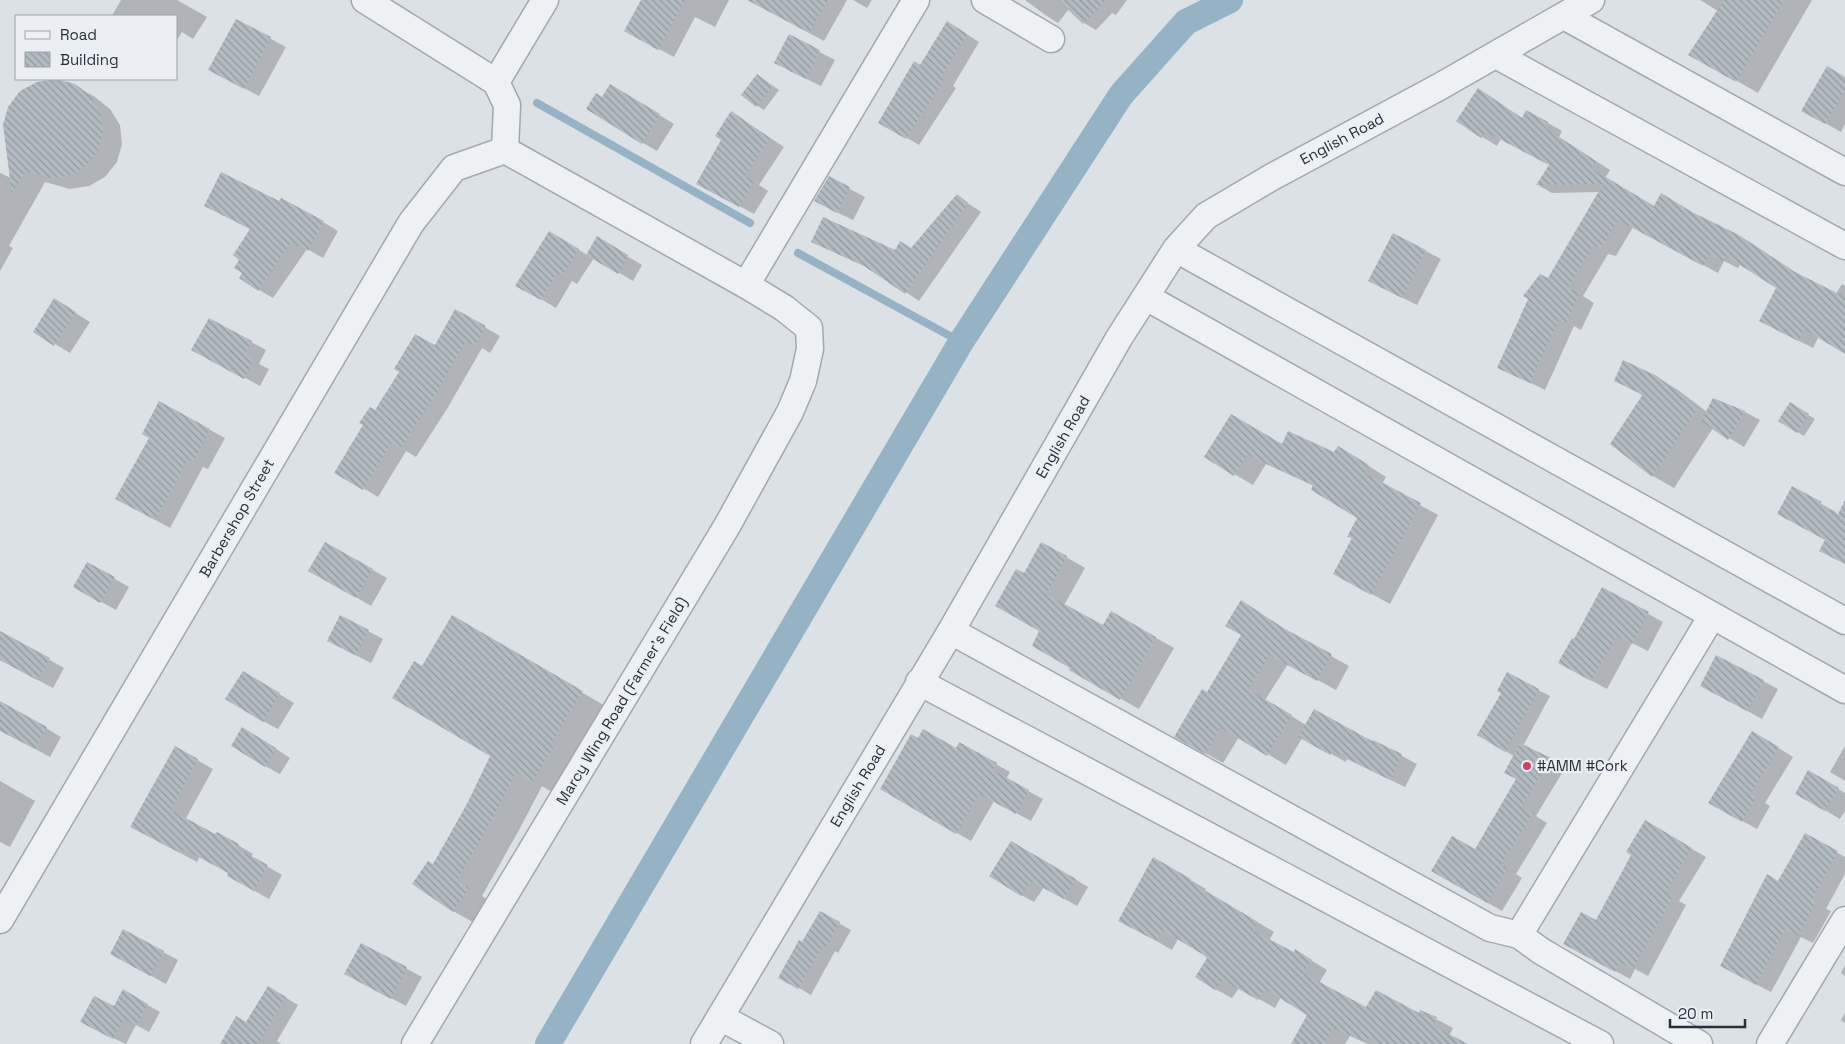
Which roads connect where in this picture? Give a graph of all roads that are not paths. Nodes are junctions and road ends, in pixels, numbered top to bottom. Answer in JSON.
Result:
{"nodes":[{"id":1,"x":365,"y":0,"type":"edge"},
{"id":2,"x":545,"y":0,"type":"edge"},
{"id":3,"x":916,"y":0,"type":"edge"},
{"id":4,"x":985,"y":0,"type":"edge"},
{"id":5,"x":1590,"y":0,"type":"edge"},
{"id":6,"x":1564,"y":16,"type":"junction"},
{"id":7,"x":1051,"y":39,"type":"dead end"},
{"id":8,"x":1496,"y":55,"type":"junction"},
{"id":9,"x":496,"y":82,"type":"junction"},
{"id":10,"x":505,"y":150,"type":"junction"},
{"id":11,"x":1845,"y":172,"type":"edge"},
{"id":12,"x":1845,"y":246,"type":"edge"},
{"id":13,"x":1176,"y":249,"type":"junction"},
{"id":14,"x":746,"y":285,"type":"junction"},
{"id":15,"x":1146,"y":298,"type":"junction"},
{"id":16,"x":1712,"y":616,"type":"junction"},
{"id":17,"x":1845,"y":621,"type":"edge"},
{"id":18,"x":951,"y":631,"type":"junction"},
{"id":19,"x":920,"y":682,"type":"junction"},
{"id":20,"x":1845,"y":690,"type":"edge"},
{"id":21,"x":0,"y":920,"type":"edge"},
{"id":22,"x":1845,"y":920,"type":"edge"},
{"id":23,"x":1518,"y":935,"type":"junction"},
{"id":24,"x":720,"y":1017,"type":"junction"},
{"id":25,"x":415,"y":1044,"type":"edge"},
{"id":26,"x":704,"y":1044,"type":"edge"},
{"id":27,"x":770,"y":1044,"type":"edge"},
{"id":28,"x":1600,"y":1044,"type":"edge"},
{"id":29,"x":1699,"y":1044,"type":"edge"},
{"id":30,"x":1770,"y":1044,"type":"edge"}],
"edges":[{"from":1,"to":9,"type":"street"},
{"from":2,"to":9,"type":"street"},
{"from":3,"to":14,"type":"street"},
{"from":4,"to":7,"type":"street"},
{"from":5,"to":6,"type":"street","name":"English Road"},
{"from":6,"to":8,"type":"street","name":"English Road"},
{"from":6,"to":11,"type":"street"},
{"from":8,"to":12,"type":"street"},
{"from":8,"to":13,"type":"street","name":"English Road"},
{"from":9,"to":10,"type":"street"},
{"from":10,"to":14,"type":"street"},
{"from":10,"to":21,"type":"street","name":"Barbershop Street"},
{"from":13,"to":15,"type":"street","name":"English Road"},
{"from":13,"to":17,"type":"street"},
{"from":14,"to":25,"type":"street","name":"Marcy Wing Road (Farmer's Field)"},
{"from":15,"to":16,"type":"street"},
{"from":15,"to":18,"type":"street","name":"English Road"},
{"from":16,"to":20,"type":"street"},
{"from":16,"to":23,"type":"street"},
{"from":18,"to":19,"type":"street","name":"English Road"},
{"from":18,"to":23,"type":"street"},
{"from":19,"to":24,"type":"street","name":"English Road"},
{"from":19,"to":28,"type":"street"},
{"from":22,"to":30,"type":"street"},
{"from":23,"to":29,"type":"street"},
{"from":24,"to":26,"type":"street","name":"English Road"},
{"from":24,"to":27,"type":"street"}]}
